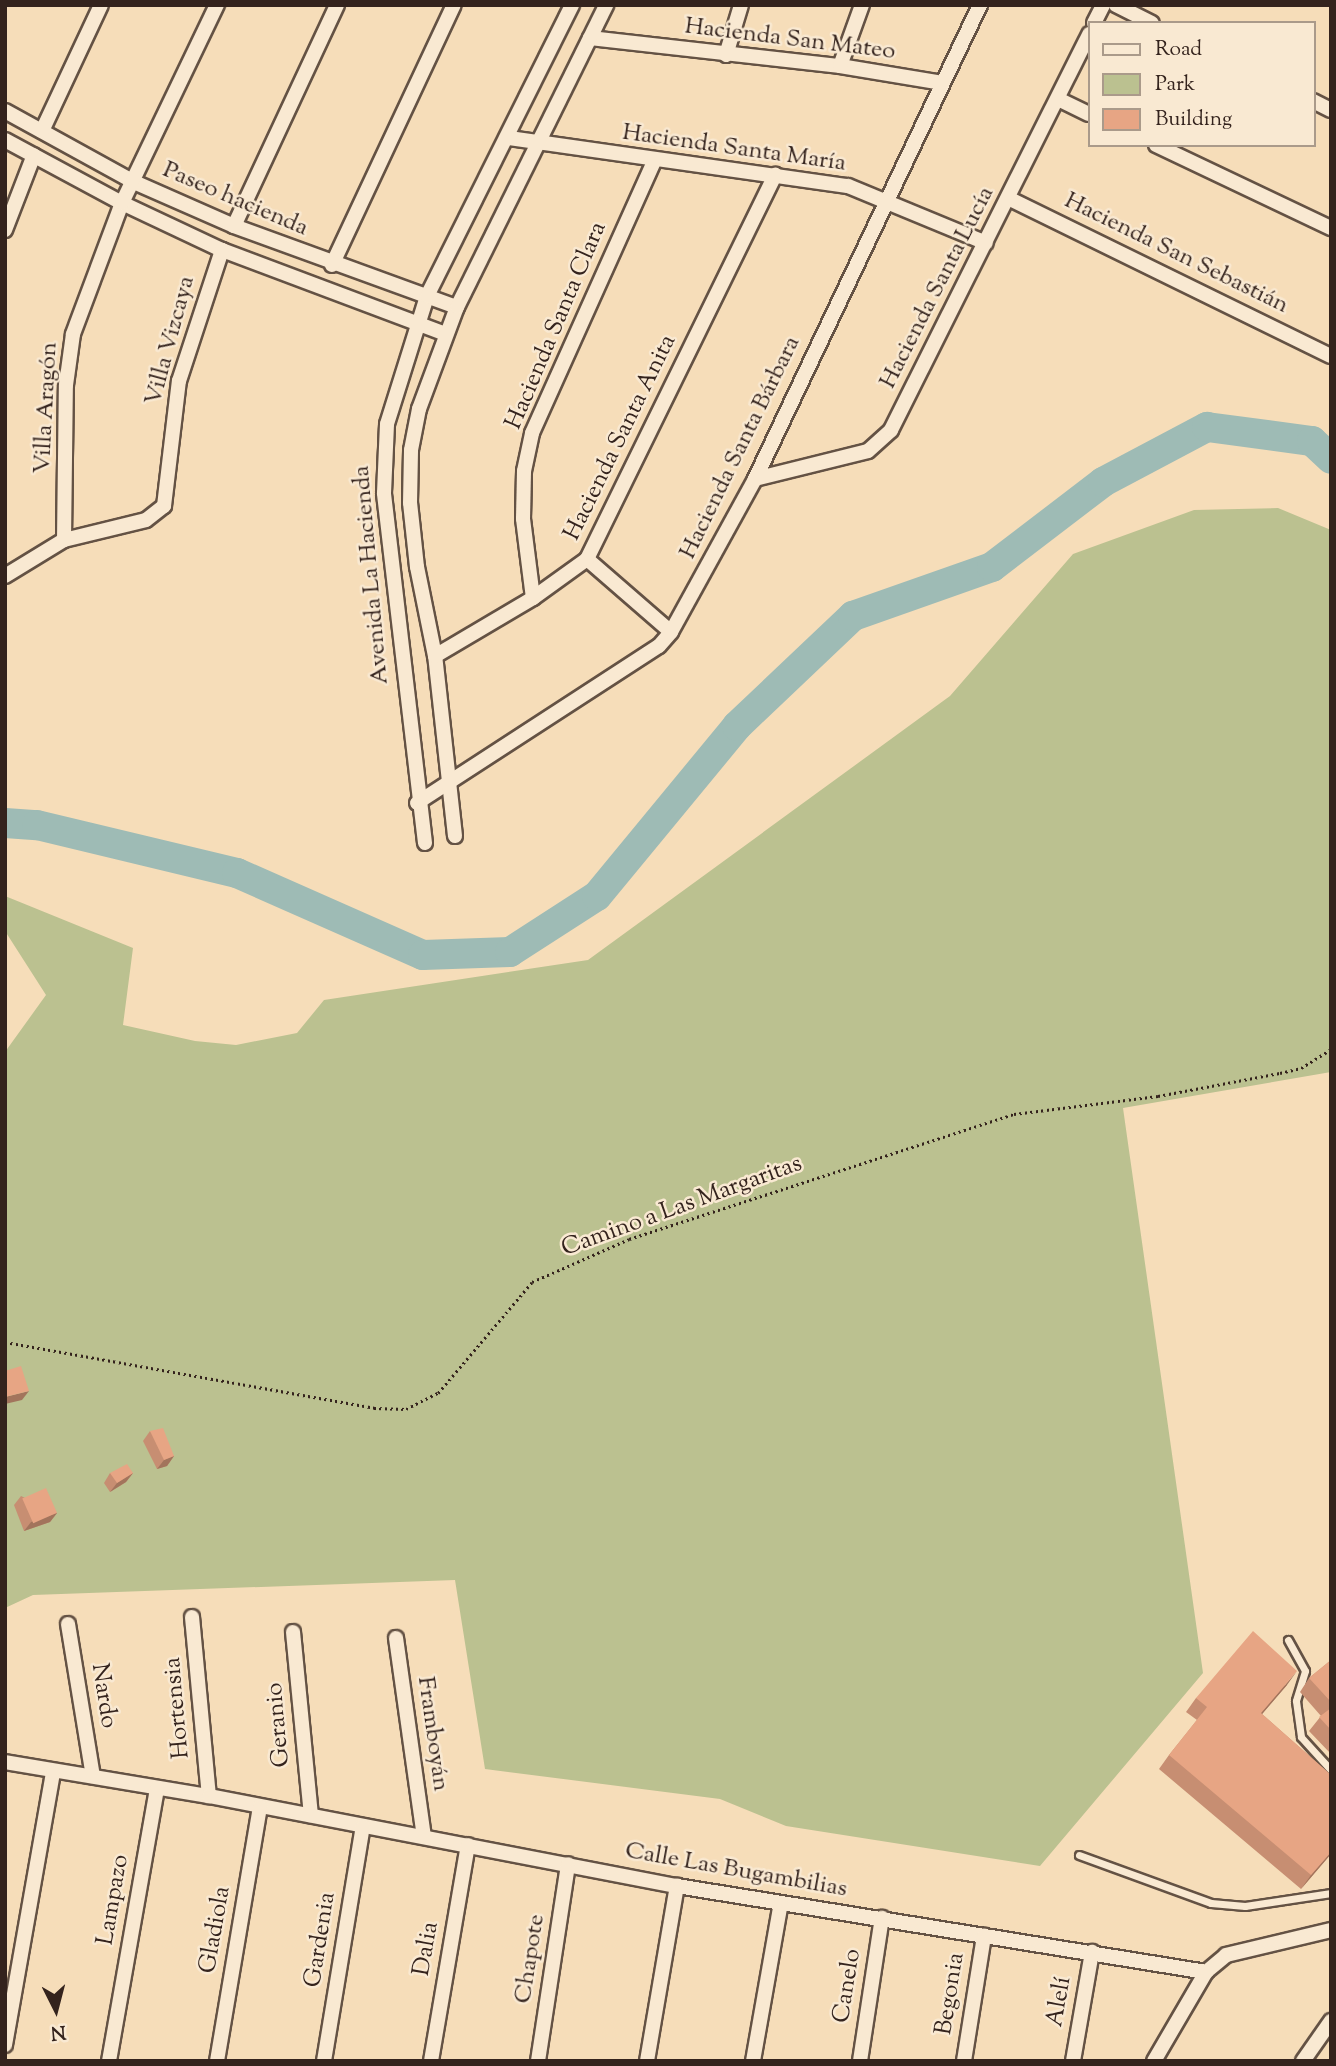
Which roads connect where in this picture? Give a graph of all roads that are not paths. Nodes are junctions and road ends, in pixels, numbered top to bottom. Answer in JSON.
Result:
{"nodes":[{"id":1,"x":101,"y":5,"type":"edge"},
{"id":2,"x":217,"y":5,"type":"edge"},
{"id":3,"x":337,"y":5,"type":"edge"},
{"id":4,"x":454,"y":5,"type":"edge"},
{"id":5,"x":572,"y":5,"type":"edge"},
{"id":6,"x":606,"y":5,"type":"edge"},
{"id":7,"x":741,"y":5,"type":"edge"},
{"id":8,"x":862,"y":5,"type":"edge"},
{"id":9,"x":980,"y":5,"type":"edge"},
{"id":10,"x":1103,"y":5,"type":"edge"},
{"id":11,"x":1116,"y":5,"type":"edge"},
{"id":12,"x":1095,"y":21,"type":"edge"},
{"id":13,"x":1148,"y":21,"type":"edge"},
{"id":14,"x":1088,"y":36,"type":"edge"},
{"id":15,"x":590,"y":38,"type":"junction"},
{"id":16,"x":726,"y":55,"type":"junction"},
{"id":17,"x":840,"y":66,"type":"junction"},
{"id":18,"x":943,"y":83,"type":"junction"},
{"id":19,"x":1058,"y":99,"type":"junction"},
{"id":20,"x":1315,"y":102,"type":"edge"},
{"id":21,"x":1331,"y":110,"type":"edge"},
{"id":22,"x":5,"y":111,"type":"edge"},
{"id":23,"x":1088,"y":114,"type":"edge"},
{"id":24,"x":42,"y":131,"type":"junction"},
{"id":25,"x":509,"y":138,"type":"junction"},
{"id":26,"x":5,"y":139,"type":"edge"},
{"id":27,"x":536,"y":145,"type":"junction"},
{"id":28,"x":1160,"y":147,"type":"edge"},
{"id":29,"x":34,"y":155,"type":"junction"},
{"id":30,"x":654,"y":162,"type":"junction"},
{"id":31,"x":775,"y":175,"type":"junction"},
{"id":32,"x":134,"y":182,"type":"junction"},
{"id":33,"x":885,"y":198,"type":"junction"},
{"id":34,"x":1010,"y":199,"type":"junction"},
{"id":35,"x":122,"y":203,"type":"junction"},
{"id":36,"x":234,"y":226,"type":"junction"},
{"id":37,"x":1331,"y":228,"type":"edge"},
{"id":38,"x":5,"y":230,"type":"edge"},
{"id":39,"x":986,"y":243,"type":"junction"},
{"id":40,"x":222,"y":250,"type":"junction"},
{"id":41,"x":332,"y":265,"type":"junction"},
{"id":42,"x":427,"y":296,"type":"junction"},
{"id":43,"x":457,"y":307,"type":"junction"},
{"id":44,"x":419,"y":324,"type":"junction"},
{"id":45,"x":446,"y":334,"type":"junction"},
{"id":46,"x":1326,"y":353,"type":"edge"},
{"id":47,"x":755,"y":479,"type":"junction"},
{"id":48,"x":64,"y":540,"type":"junction"},
{"id":49,"x":587,"y":559,"type":"junction"},
{"id":50,"x":5,"y":576,"type":"edge"},
{"id":51,"x":533,"y":598,"type":"junction"},
{"id":52,"x":671,"y":632,"type":"junction"},
{"id":53,"x":435,"y":656,"type":"junction"},
{"id":54,"x":448,"y":786,"type":"junction"},
{"id":55,"x":417,"y":803,"type":"junction"},
{"id":56,"x":455,"y":836,"type":"dead end"},
{"id":57,"x":425,"y":843,"type":"dead end"},
{"id":58,"x":192,"y":1617,"type":"dead end"},
{"id":59,"x":68,"y":1624,"type":"dead end"},
{"id":60,"x":293,"y":1632,"type":"dead end"},
{"id":61,"x":396,"y":1638,"type":"dead end"},
{"id":62,"x":1287,"y":1640,"type":"dead end"},
{"id":63,"x":5,"y":1762,"type":"edge"},
{"id":64,"x":1331,"y":1770,"type":"edge"},
{"id":65,"x":53,"y":1773,"type":"junction"},
{"id":66,"x":93,"y":1776,"type":"junction"},
{"id":67,"x":157,"y":1788,"type":"junction"},
{"id":68,"x":209,"y":1796,"type":"junction"},
{"id":69,"x":260,"y":1807,"type":"junction"},
{"id":70,"x":311,"y":1815,"type":"junction"},
{"id":71,"x":363,"y":1826,"type":"junction"},
{"id":72,"x":424,"y":1836,"type":"junction"},
{"id":73,"x":468,"y":1845,"type":"junction"},
{"id":74,"x":1079,"y":1855,"type":"dead end"},
{"id":75,"x":568,"y":1864,"type":"junction"},
{"id":76,"x":677,"y":1886,"type":"junction"},
{"id":77,"x":1331,"y":1892,"type":"edge"},
{"id":78,"x":781,"y":1903,"type":"junction"},
{"id":79,"x":882,"y":1918,"type":"junction"},
{"id":80,"x":1331,"y":1930,"type":"edge"},
{"id":81,"x":984,"y":1936,"type":"junction"},
{"id":82,"x":1093,"y":1952,"type":"junction"},
{"id":83,"x":1206,"y":1972,"type":"junction"},
{"id":84,"x":1331,"y":2021,"type":"edge"},
{"id":85,"x":5,"y":2045,"type":"edge"},
{"id":86,"x":109,"y":2061,"type":"edge"},
{"id":87,"x":217,"y":2061,"type":"edge"},
{"id":88,"x":324,"y":2061,"type":"edge"},
{"id":89,"x":431,"y":2061,"type":"edge"},
{"id":90,"x":538,"y":2061,"type":"edge"},
{"id":91,"x":647,"y":2061,"type":"edge"},
{"id":92,"x":753,"y":2061,"type":"edge"},
{"id":93,"x":860,"y":2061,"type":"edge"},
{"id":94,"x":964,"y":2061,"type":"edge"},
{"id":95,"x":1073,"y":2061,"type":"edge"},
{"id":96,"x":1154,"y":2061,"type":"edge"},
{"id":97,"x":1303,"y":2061,"type":"edge"}],
"edges":[{"from":1,"to":24,"type":"street"},
{"from":2,"to":32,"type":"street","name":"Villa Aragón"},
{"from":3,"to":36,"type":"street"},
{"from":4,"to":41,"type":"street"},
{"from":5,"to":25,"type":"street","name":"Avenida La Hacienda"},
{"from":6,"to":15,"type":"street","name":"Avenida La Hacienda"},
{"from":7,"to":16,"type":"street"},
{"from":8,"to":17,"type":"street"},
{"from":9,"to":18,"type":"street","name":"Hacienda Santa Bárbara"},
{"from":10,"to":12,"type":"street"},
{"from":11,"to":13,"type":"street"},
{"from":14,"to":19,"type":"street","name":"Hacienda Santa Lucía"},
{"from":15,"to":16,"type":"street","name":"Hacienda San Mateo"},
{"from":15,"to":27,"type":"street","name":"Avenida La Hacienda"},
{"from":16,"to":17,"type":"street","name":"Hacienda San Mateo"},
{"from":17,"to":18,"type":"street","name":"Hacienda San Mateo"},
{"from":18,"to":33,"type":"street","name":"Hacienda Santa Bárbara"},
{"from":19,"to":23,"type":"street"},
{"from":19,"to":34,"type":"street","name":"Hacienda Santa Lucía"},
{"from":20,"to":21,"type":"street"},
{"from":22,"to":24,"type":"street","name":"Paseo hacienda"},
{"from":24,"to":32,"type":"street","name":"Paseo hacienda"},
{"from":25,"to":27,"type":"street","name":"Hacienda Santa María"},
{"from":25,"to":42,"type":"street","name":"Avenida La Hacienda"},
{"from":26,"to":29,"type":"street","name":"Paseo hacienda"},
{"from":27,"to":30,"type":"street","name":"Hacienda Santa María"},
{"from":27,"to":43,"type":"street","name":"Avenida La Hacienda"},
{"from":28,"to":37,"type":"street"},
{"from":29,"to":35,"type":"street","name":"Paseo hacienda"},
{"from":29,"to":38,"type":"street"},
{"from":30,"to":31,"type":"street","name":"Hacienda Santa María"},
{"from":30,"to":51,"type":"street","name":"Hacienda Santa Clara"},
{"from":31,"to":33,"type":"street","name":"Hacienda Santa María"},
{"from":31,"to":49,"type":"street","name":"Hacienda Santa Anita"},
{"from":32,"to":35,"type":"street","name":"Villa Aragón"},
{"from":32,"to":36,"type":"street","name":"Paseo hacienda"},
{"from":33,"to":39,"type":"street","name":"Hacienda Santa María"},
{"from":33,"to":47,"type":"street","name":"Hacienda Santa Bárbara"},
{"from":34,"to":39,"type":"street","name":"Hacienda Santa Lucía"},
{"from":34,"to":46,"type":"street","name":"Hacienda San Sebastián"},
{"from":35,"to":40,"type":"street","name":"Paseo hacienda"},
{"from":35,"to":48,"type":"street","name":"Villa Aragón"},
{"from":36,"to":41,"type":"street","name":"Paseo hacienda"},
{"from":39,"to":47,"type":"street","name":"Hacienda Santa Lucía"},
{"from":40,"to":44,"type":"street","name":"Paseo hacienda"},
{"from":40,"to":48,"type":"street","name":"Villa Vizcaya"},
{"from":41,"to":42,"type":"street","name":"Paseo hacienda"},
{"from":42,"to":43,"type":"street","name":"Paseo hacienda"},
{"from":42,"to":44,"type":"street","name":"Avenida La Hacienda"},
{"from":43,"to":45,"type":"street","name":"Avenida La Hacienda"},
{"from":44,"to":45,"type":"street","name":"Paseo hacienda"},
{"from":44,"to":55,"type":"street","name":"Avenida La Hacienda"},
{"from":45,"to":53,"type":"street","name":"Avenida La Hacienda"},
{"from":47,"to":52,"type":"street","name":"Hacienda Santa Bárbara"},
{"from":48,"to":50,"type":"street"},
{"from":49,"to":51,"type":"street","name":"Hacienda Santa Anita"},
{"from":49,"to":52,"type":"street"},
{"from":51,"to":53,"type":"street","name":"Hacienda Santa Anita"},
{"from":52,"to":54,"type":"street","name":"Hacienda Santa Bárbara"},
{"from":53,"to":54,"type":"street","name":"Avenida La Hacienda"},
{"from":54,"to":55,"type":"street","name":"Hacienda Santa Bárbara"},
{"from":54,"to":56,"type":"street","name":"Avenida La Hacienda"},
{"from":55,"to":57,"type":"street","name":"Avenida La Hacienda"},
{"from":58,"to":68,"type":"street","name":"Hortensia"},
{"from":59,"to":66,"type":"street","name":"Nardo"},
{"from":60,"to":70,"type":"street","name":"Geranio"},
{"from":61,"to":72,"type":"street","name":"Framboyán"},
{"from":62,"to":64,"type":"lane"},
{"from":63,"to":65,"type":"street","name":"Calle Las Bugambilias"},
{"from":65,"to":66,"type":"street","name":"Calle Las Bugambilias"},
{"from":65,"to":85,"type":"street"},
{"from":66,"to":67,"type":"street","name":"Calle Las Bugambilias"},
{"from":67,"to":68,"type":"street","name":"Calle Las Bugambilias"},
{"from":67,"to":86,"type":"street","name":"Lampazo"},
{"from":68,"to":69,"type":"street","name":"Calle Las Bugambilias"},
{"from":69,"to":70,"type":"street","name":"Calle Las Bugambilias"},
{"from":69,"to":87,"type":"street","name":"Gladiola"},
{"from":70,"to":71,"type":"street","name":"Calle Las Bugambilias"},
{"from":71,"to":72,"type":"street","name":"Calle Las Bugambilias"},
{"from":71,"to":88,"type":"street","name":"Gardenia"},
{"from":72,"to":73,"type":"street","name":"Calle Las Bugambilias"},
{"from":73,"to":75,"type":"street","name":"Calle Las Bugambilias"},
{"from":73,"to":89,"type":"street","name":"Dalia"},
{"from":74,"to":77,"type":"lane"},
{"from":75,"to":76,"type":"street","name":"Calle Las Bugambilias"},
{"from":75,"to":90,"type":"street","name":"Chapote"},
{"from":76,"to":78,"type":"street","name":"Calle Las Bugambilias"},
{"from":76,"to":91,"type":"street"},
{"from":78,"to":79,"type":"street","name":"Calle Las Bugambilias"},
{"from":78,"to":92,"type":"street"},
{"from":79,"to":81,"type":"street","name":"Calle Las Bugambilias"},
{"from":79,"to":93,"type":"street","name":"Canelo"},
{"from":80,"to":83,"type":"street"},
{"from":81,"to":82,"type":"street","name":"Calle Las Bugambilias"},
{"from":81,"to":94,"type":"street","name":"Begonia"},
{"from":82,"to":83,"type":"street","name":"Calle Las Bugambilias"},
{"from":82,"to":95,"type":"street","name":"Alelí"},
{"from":83,"to":96,"type":"street"},
{"from":84,"to":97,"type":"street"}]}
